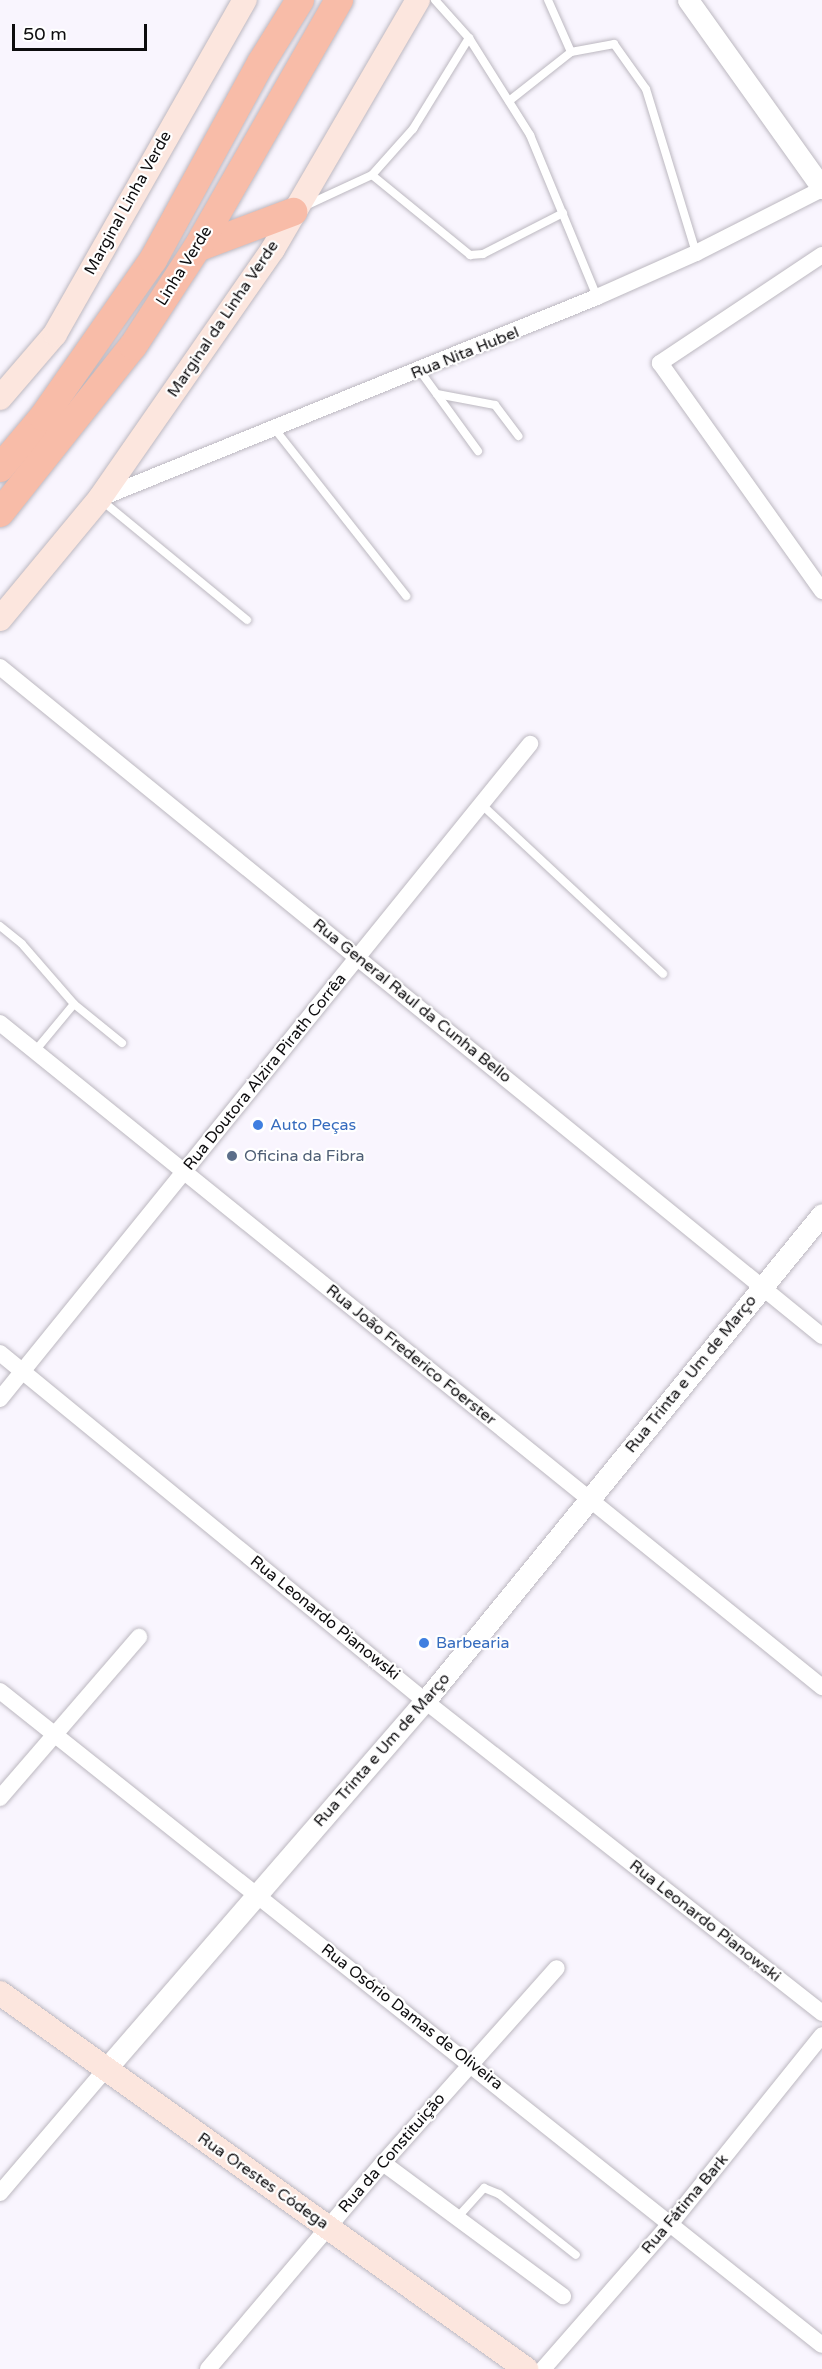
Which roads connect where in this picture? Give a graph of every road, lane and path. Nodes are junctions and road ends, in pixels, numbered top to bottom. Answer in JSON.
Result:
{"nodes":[{"id":1,"x":245,"y":0,"type":"edge"},
{"id":2,"x":300,"y":0,"type":"edge"},
{"id":3,"x":339,"y":0,"type":"edge"},
{"id":4,"x":418,"y":0,"type":"edge"},
{"id":5,"x":435,"y":0,"type":"edge"},
{"id":6,"x":548,"y":0,"type":"edge"},
{"id":7,"x":688,"y":0,"type":"edge"},
{"id":8,"x":469,"y":38,"type":"junction"},
{"id":9,"x":572,"y":52,"type":"junction"},
{"id":10,"x":510,"y":101,"type":"junction"},
{"id":11,"x":372,"y":175,"type":"junction"},
{"id":12,"x":822,"y":189,"type":"edge"},
{"id":13,"x":293,"y":212,"type":"junction"},
{"id":14,"x":563,"y":213,"type":"junction"},
{"id":15,"x":197,"y":248,"type":"junction"},
{"id":16,"x":696,"y":253,"type":"junction"},
{"id":17,"x":821,"y":258,"type":"edge"},
{"id":18,"x":597,"y":297,"type":"junction"},
{"id":19,"x":420,"y":371,"type":"junction"},
{"id":20,"x":436,"y":394,"type":"junction"},
{"id":21,"x":0,"y":398,"type":"edge"},
{"id":22,"x":274,"y":428,"type":"junction"},
{"id":23,"x":518,"y":436,"type":"dead end"},
{"id":24,"x":478,"y":452,"type":"dead end"},
{"id":25,"x":0,"y":468,"type":"edge"},
{"id":26,"x":99,"y":498,"type":"junction"},
{"id":27,"x":0,"y":513,"type":"edge"},
{"id":28,"x":822,"y":591,"type":"edge"},
{"id":29,"x":406,"y":596,"type":"dead end"},
{"id":30,"x":0,"y":619,"type":"edge"},
{"id":31,"x":247,"y":620,"type":"dead end"},
{"id":32,"x":0,"y":667,"type":"edge"},
{"id":33,"x":530,"y":744,"type":"dead end"},
{"id":34,"x":481,"y":804,"type":"junction"},
{"id":35,"x":0,"y":926,"type":"edge"},
{"id":36,"x":358,"y":957,"type":"junction"},
{"id":37,"x":663,"y":974,"type":"dead end"},
{"id":38,"x":74,"y":1004,"type":"junction"},
{"id":39,"x":0,"y":1023,"type":"edge"},
{"id":40,"x":123,"y":1043,"type":"dead end"},
{"id":41,"x":35,"y":1051,"type":"junction"},
{"id":42,"x":184,"y":1172,"type":"junction"},
{"id":43,"x":822,"y":1214,"type":"edge"},
{"id":44,"x":761,"y":1286,"type":"junction"},
{"id":45,"x":822,"y":1336,"type":"edge"},
{"id":46,"x":0,"y":1353,"type":"edge"},
{"id":47,"x":23,"y":1371,"type":"junction"},
{"id":48,"x":0,"y":1400,"type":"edge"},
{"id":49,"x":590,"y":1500,"type":"junction"},
{"id":50,"x":139,"y":1637,"type":"dead end"},
{"id":51,"x":822,"y":1687,"type":"edge"},
{"id":52,"x":0,"y":1691,"type":"edge"},
{"id":53,"x":425,"y":1701,"type":"junction"},
{"id":54,"x":55,"y":1735,"type":"junction"},
{"id":55,"x":0,"y":1798,"type":"edge"},
{"id":56,"x":256,"y":1895,"type":"junction"},
{"id":57,"x":557,"y":1968,"type":"dead end"},
{"id":58,"x":0,"y":1993,"type":"edge"},
{"id":59,"x":822,"y":2013,"type":"edge"},
{"id":60,"x":822,"y":2035,"type":"edge"},
{"id":61,"x":471,"y":2063,"type":"junction"},
{"id":62,"x":106,"y":2069,"type":"junction"},
{"id":63,"x":383,"y":2163,"type":"junction"},
{"id":64,"x":0,"y":2193,"type":"edge"},
{"id":65,"x":456,"y":2219,"type":"junction"},
{"id":66,"x":671,"y":2223,"type":"junction"},
{"id":67,"x":328,"y":2227,"type":"junction"},
{"id":68,"x":576,"y":2255,"type":"dead end"},
{"id":69,"x":563,"y":2296,"type":"dead end"},
{"id":70,"x":822,"y":2345,"type":"edge"},
{"id":71,"x":208,"y":2369,"type":"edge"},
{"id":72,"x":526,"y":2369,"type":"edge"},
{"id":73,"x":543,"y":2369,"type":"edge"}],
"edges":[{"from":1,"to":21,"type":"main road","name":"Marginal Linha Verde"},
{"from":2,"to":25,"type":"highway","name":"Linha Verde"},
{"from":3,"to":15,"type":"highway","name":"Linha Verde"},
{"from":4,"to":13,"type":"main road","name":"Marginal da Linha Verde"},
{"from":5,"to":8,"type":"lane"},
{"from":6,"to":9,"type":"lane"},
{"from":7,"to":12,"type":"street"},
{"from":8,"to":10,"type":"lane"},
{"from":8,"to":11,"type":"lane"},
{"from":9,"to":10,"type":"lane"},
{"from":9,"to":16,"type":"lane"},
{"from":10,"to":14,"type":"lane"},
{"from":11,"to":13,"type":"lane"},
{"from":11,"to":14,"type":"lane"},
{"from":12,"to":16,"type":"street","name":"Rua Nita Hubel"},
{"from":13,"to":15,"type":"highway"},
{"from":13,"to":26,"type":"main road","name":"Marginal da Linha Verde"},
{"from":14,"to":18,"type":"lane"},
{"from":15,"to":27,"type":"highway","name":"Linha Verde"},
{"from":16,"to":18,"type":"street","name":"Rua Nita Hubel"},
{"from":17,"to":28,"type":"street"},
{"from":18,"to":19,"type":"street","name":"Rua Nita Hubel"},
{"from":19,"to":20,"type":"lane"},
{"from":19,"to":22,"type":"street","name":"Rua Nita Hubel"},
{"from":20,"to":23,"type":"lane"},
{"from":20,"to":24,"type":"lane"},
{"from":22,"to":26,"type":"street","name":"Rua Nita Hubel"},
{"from":22,"to":29,"type":"lane"},
{"from":26,"to":30,"type":"main road","name":"Marginal da Linha Verde"},
{"from":26,"to":31,"type":"lane"},
{"from":32,"to":36,"type":"street","name":"Rua General Raul da Cunha Bello"},
{"from":33,"to":34,"type":"street","name":"Rua Doutora Alzira Pirath Corrêa"},
{"from":34,"to":36,"type":"street","name":"Rua Doutora Alzira Pirath Corrêa"},
{"from":34,"to":37,"type":"lane"},
{"from":35,"to":38,"type":"lane"},
{"from":36,"to":42,"type":"street","name":"Rua Doutora Alzira Pirath Corrêa"},
{"from":36,"to":44,"type":"street","name":"Rua General Raul da Cunha Bello"},
{"from":38,"to":40,"type":"lane"},
{"from":38,"to":41,"type":"lane"},
{"from":39,"to":41,"type":"street","name":"Rua João Frederico Foerster"},
{"from":41,"to":42,"type":"street","name":"Rua João Frederico Foerster"},
{"from":42,"to":47,"type":"street","name":"Rua Doutora Alzira Pirath Corrêa"},
{"from":42,"to":49,"type":"street","name":"Rua João Frederico Foerster"},
{"from":43,"to":44,"type":"street","name":"Rua Trinta e Um de Março"},
{"from":44,"to":45,"type":"street","name":"Rua General Raul da Cunha Bello"},
{"from":44,"to":49,"type":"street","name":"Rua Trinta e Um de Março"},
{"from":46,"to":47,"type":"street","name":"Rua Leonardo Pianowski"},
{"from":47,"to":48,"type":"street","name":"Rua Doutora Alzira Pirath Corrêa"},
{"from":47,"to":53,"type":"street","name":"Rua Leonardo Pianowski"},
{"from":49,"to":51,"type":"street","name":"Rua João Frederico Foerster"},
{"from":49,"to":53,"type":"street","name":"Rua Trinta e Um de Março"},
{"from":50,"to":54,"type":"street"},
{"from":52,"to":54,"type":"street","name":"Rua Osório Damas de Oliveira"},
{"from":53,"to":56,"type":"street","name":"Rua Trinta e Um de Março"},
{"from":53,"to":59,"type":"street","name":"Rua Leonardo Pianowski"},
{"from":54,"to":55,"type":"street"},
{"from":54,"to":56,"type":"street","name":"Rua Osório Damas de Oliveira"},
{"from":56,"to":61,"type":"street","name":"Rua Osório Damas de Oliveira"},
{"from":56,"to":62,"type":"street","name":"Rua Trinta e Um de Março"},
{"from":57,"to":61,"type":"street","name":"Rua da Constituição"},
{"from":58,"to":62,"type":"main road","name":"Rua Orestes Códega"},
{"from":60,"to":66,"type":"street","name":"Rua Fátima Bark"},
{"from":61,"to":63,"type":"street","name":"Rua da Constituição"},
{"from":61,"to":66,"type":"street","name":"Rua Osório Damas de Oliveira"},
{"from":62,"to":64,"type":"street","name":"Rua Trinta e Um de Março"},
{"from":62,"to":67,"type":"main road","name":"Rua Orestes Códega"},
{"from":63,"to":65,"type":"street"},
{"from":63,"to":67,"type":"street","name":"Rua da Constituição"},
{"from":65,"to":68,"type":"lane"},
{"from":65,"to":69,"type":"street"},
{"from":66,"to":70,"type":"street","name":"Rua Osório Damas de Oliveira"},
{"from":66,"to":73,"type":"street","name":"Rua Fátima Bark"},
{"from":67,"to":71,"type":"street","name":"Rua da Constituição"},
{"from":67,"to":72,"type":"main road","name":"Rua Orestes Códega"}]}
